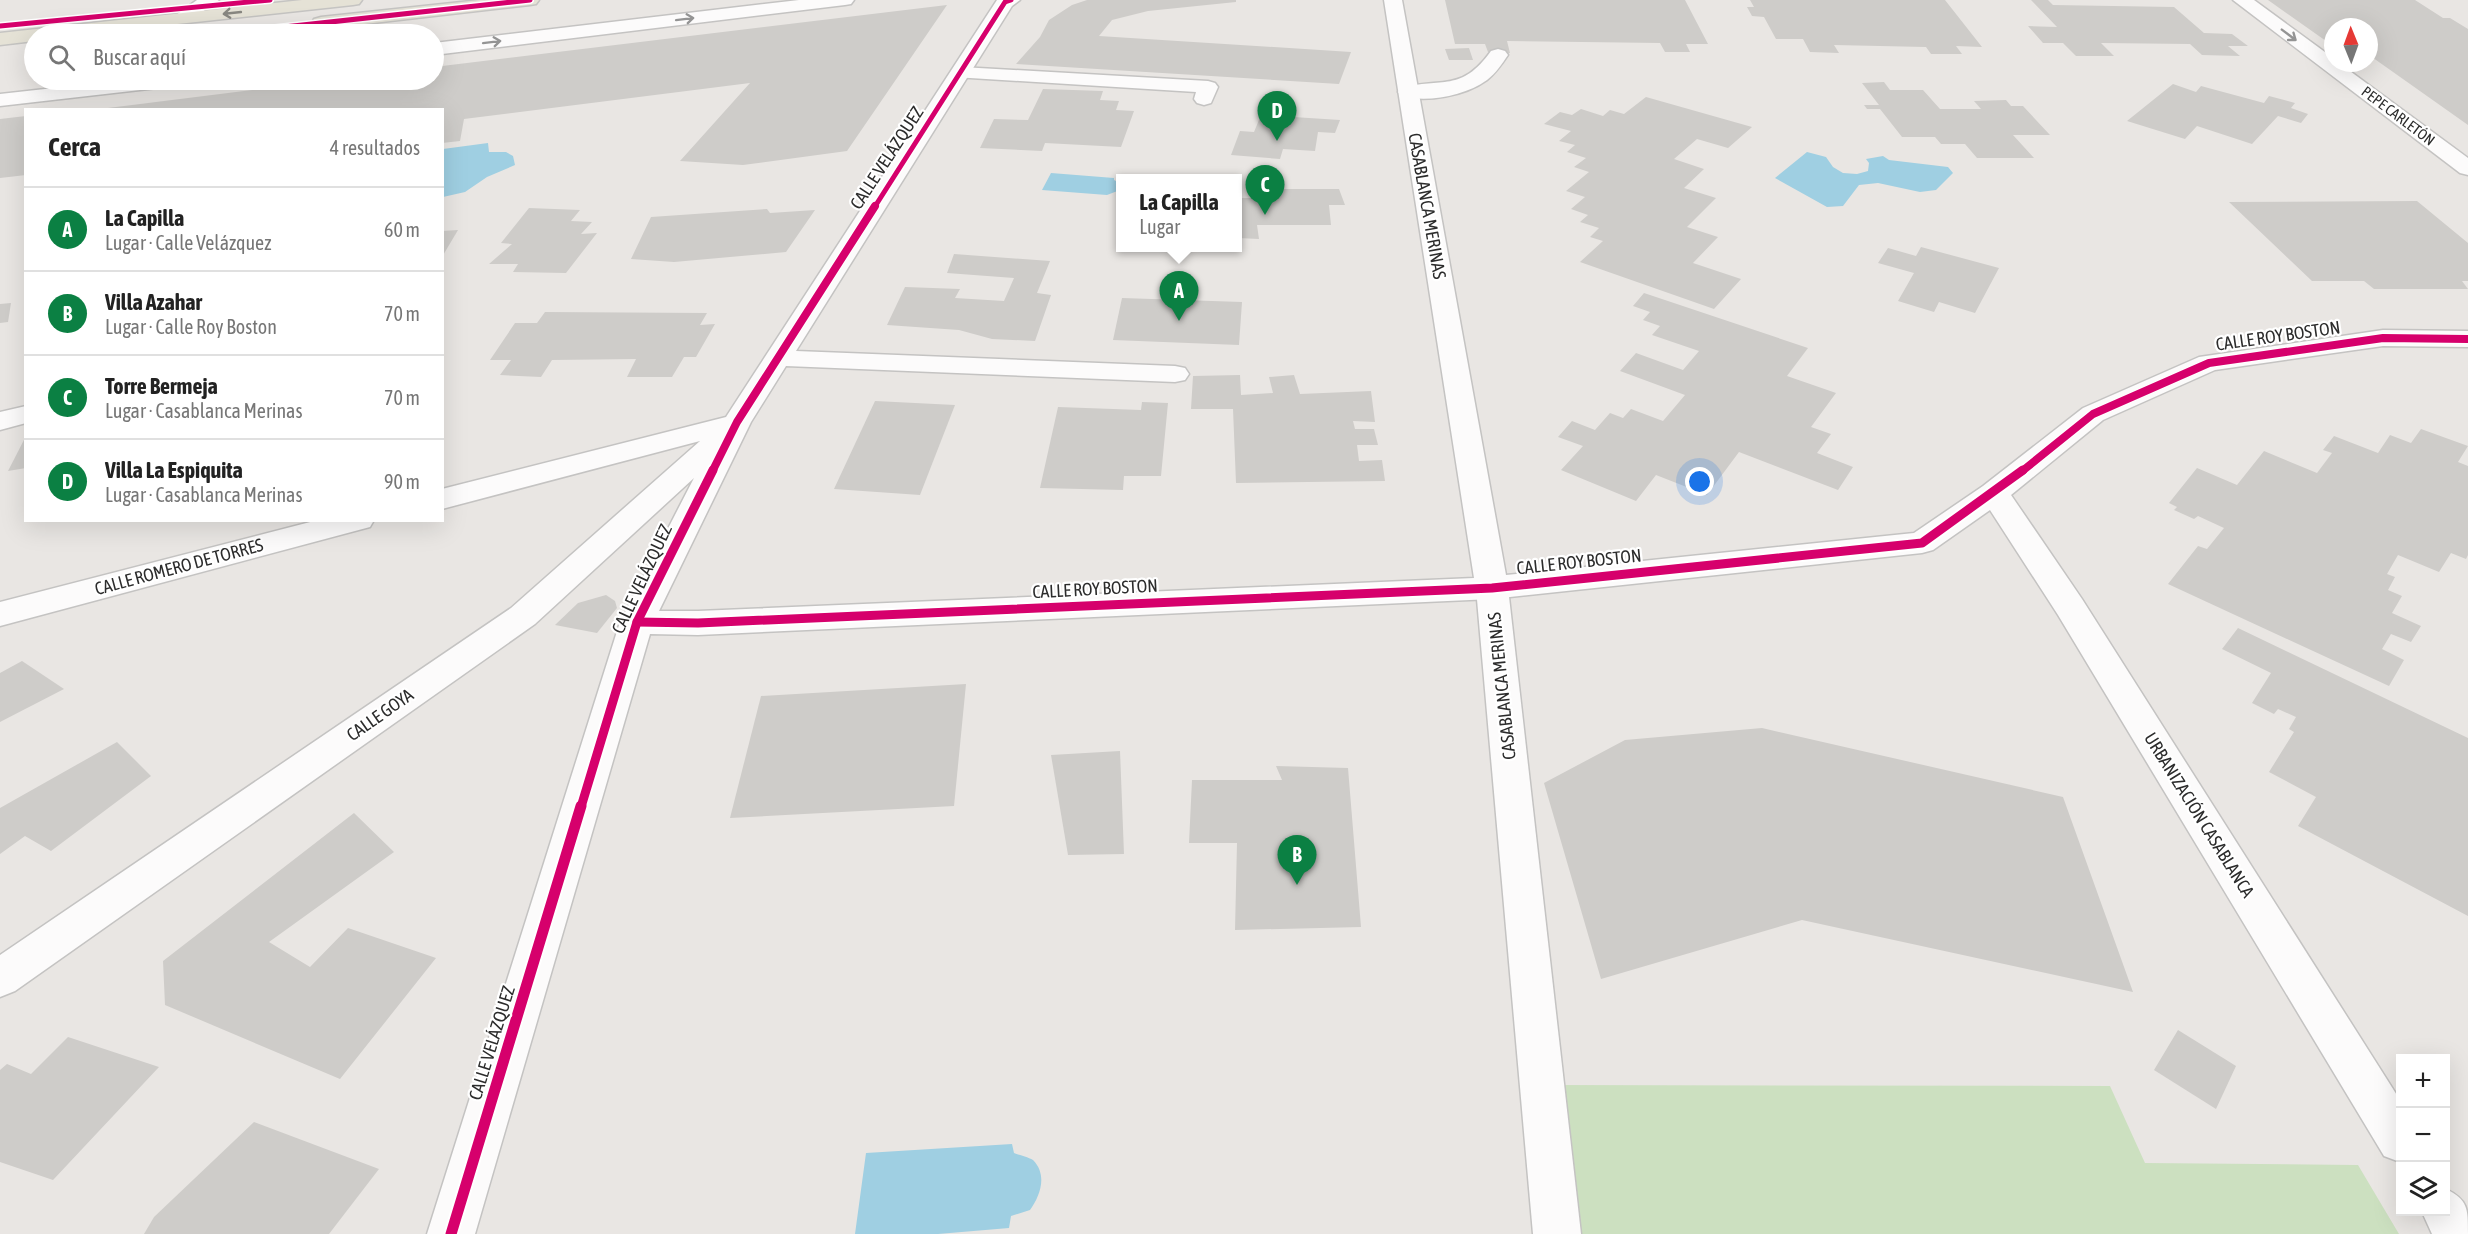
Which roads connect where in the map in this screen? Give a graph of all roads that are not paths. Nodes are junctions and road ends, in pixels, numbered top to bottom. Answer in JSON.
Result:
{"nodes":[{"id":1,"x":210,"y":0,"type":"edge"},
{"id":2,"x":353,"y":0,"type":"edge"},
{"id":3,"x":530,"y":0,"type":"edge"},
{"id":4,"x":845,"y":0,"type":"edge"},
{"id":5,"x":1393,"y":0,"type":"edge"},
{"id":6,"x":2242,"y":0,"type":"edge"},
{"id":7,"x":1005,"y":1,"type":"edge"},
{"id":8,"x":181,"y":18,"type":"junction"},
{"id":9,"x":130,"y":24,"type":"edge"},
{"id":10,"x":312,"y":24,"type":"edge"},
{"id":11,"x":24,"y":36,"type":"edge"},
{"id":12,"x":0,"y":39,"type":"edge"},
{"id":13,"x":444,"y":48,"type":"edge"},
{"id":14,"x":1498,"y":55,"type":"dead end"},
{"id":15,"x":961,"y":73,"type":"junction"},
{"id":16,"x":88,"y":90,"type":"edge"},
{"id":17,"x":1408,"y":92,"type":"junction"},
{"id":18,"x":1204,"y":99,"type":"dead end"},
{"id":19,"x":0,"y":100,"type":"edge"},
{"id":20,"x":2468,"y":168,"type":"edge"},
{"id":21,"x":2468,"y":339,"type":"edge"},
{"id":22,"x":778,"y":358,"type":"junction"},
{"id":23,"x":1175,"y":374,"type":"dead end"},
{"id":24,"x":24,"y":415,"type":"edge"},
{"id":25,"x":0,"y":421,"type":"edge"},
{"id":26,"x":737,"y":422,"type":"junction"},
{"id":27,"x":1994,"y":493,"type":"junction"},
{"id":28,"x":444,"y":498,"type":"edge"},
{"id":29,"x":351,"y":522,"type":"edge"},
{"id":30,"x":1492,"y":588,"type":"junction"},
{"id":31,"x":0,"y":614,"type":"edge"},
{"id":32,"x":637,"y":622,"type":"junction"},
{"id":33,"x":0,"y":978,"type":"edge"},
{"id":34,"x":2396,"y":1134,"type":"edge"},
{"id":35,"x":2448,"y":1216,"type":"edge"},
{"id":36,"x":451,"y":1234,"type":"edge"},
{"id":37,"x":1557,"y":1234,"type":"edge"},
{"id":38,"x":2459,"y":1234,"type":"edge"}],
"edges":[{"from":1,"to":8,"type":"street"},
{"from":2,"to":8,"type":"main road","one_way":true},
{"from":3,"to":10,"type":"main road"},
{"from":13,"to":4,"type":"street","one_way":true},
{"from":5,"to":17,"type":"street","name":"CASABLANCA MERINAS"},
{"from":6,"to":20,"type":"street","name":"PEPE CARLETÓN","one_way":true},
{"from":7,"to":15,"type":"street","name":"CALLE VELÁZQUEZ"},
{"from":8,"to":9,"type":"main road"},
{"from":11,"to":12,"type":"main road"},
{"from":14,"to":17,"type":"street"},
{"from":15,"to":18,"type":"street"},
{"from":15,"to":22,"type":"street","name":"CALLE VELÁZQUEZ"},
{"from":16,"to":19,"type":"street"},
{"from":17,"to":30,"type":"street","name":"CASABLANCA MERINAS"},
{"from":21,"to":27,"type":"street","name":"CALLE ROY BOSTON"},
{"from":22,"to":23,"type":"street"},
{"from":22,"to":26,"type":"street","name":"CALLE VELÁZQUEZ"},
{"from":24,"to":25,"type":"street"},
{"from":26,"to":28,"type":"street"},
{"from":26,"to":32,"type":"street","name":"CALLE VELÁZQUEZ"},
{"from":26,"to":33,"type":"street","name":"CALLE GOYA"},
{"from":27,"to":30,"type":"street","name":"CALLE ROY BOSTON"},
{"from":27,"to":34,"type":"street","name":"URBANIZACIÓN CASABLANCA"},
{"from":29,"to":31,"type":"street","name":"CALLE ROMERO DE TORRES"},
{"from":30,"to":32,"type":"street","name":"CALLE ROY BOSTON"},
{"from":30,"to":37,"type":"street","name":"CASABLANCA MERINAS"},
{"from":32,"to":36,"type":"street","name":"CALLE VELÁZQUEZ"},
{"from":35,"to":38,"type":"street"}]}
